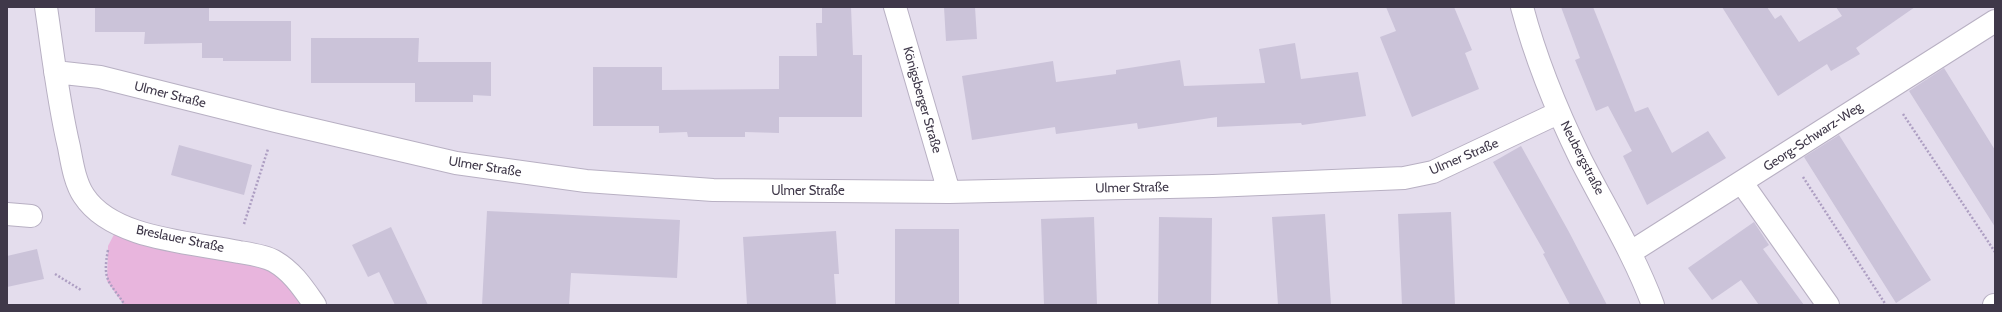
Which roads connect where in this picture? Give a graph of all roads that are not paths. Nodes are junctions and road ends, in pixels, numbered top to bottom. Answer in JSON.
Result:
{"nodes":[{"id":1,"x":46,"y":7,"type":"edge"},
{"id":2,"x":895,"y":7,"type":"edge"},
{"id":3,"x":1522,"y":7,"type":"edge"},
{"id":4,"x":1995,"y":21,"type":"edge"},
{"id":5,"x":55,"y":72,"type":"junction"},
{"id":6,"x":1558,"y":113,"type":"junction"},
{"id":7,"x":1742,"y":183,"type":"junction"},
{"id":8,"x":949,"y":192,"type":"junction"},
{"id":9,"x":7,"y":214,"type":"edge"},
{"id":10,"x":31,"y":216,"type":"dead end"},
{"id":11,"x":1631,"y":252,"type":"junction"},
{"id":12,"x":315,"y":305,"type":"edge"},
{"id":13,"x":1653,"y":305,"type":"edge"},
{"id":14,"x":1828,"y":305,"type":"edge"}],
"edges":[{"from":1,"to":5,"type":"street","name":"Breslauer Straße"},
{"from":2,"to":8,"type":"street","name":"Königsberger Straße"},
{"from":3,"to":6,"type":"street","name":"Neubergstraße"},
{"from":4,"to":7,"type":"street","name":"Georg-Schwarz-Weg"},
{"from":5,"to":8,"type":"street","name":"Ulmer Straße"},
{"from":5,"to":12,"type":"street","name":"Breslauer Straße"},
{"from":6,"to":8,"type":"street","name":"Ulmer Straße"},
{"from":6,"to":11,"type":"street","name":"Neubergstraße"},
{"from":7,"to":11,"type":"street","name":"Georg-Schwarz-Weg"},
{"from":7,"to":14,"type":"street"},
{"from":9,"to":10,"type":"street"},
{"from":11,"to":13,"type":"street","name":"Neubergstraße"}]}
